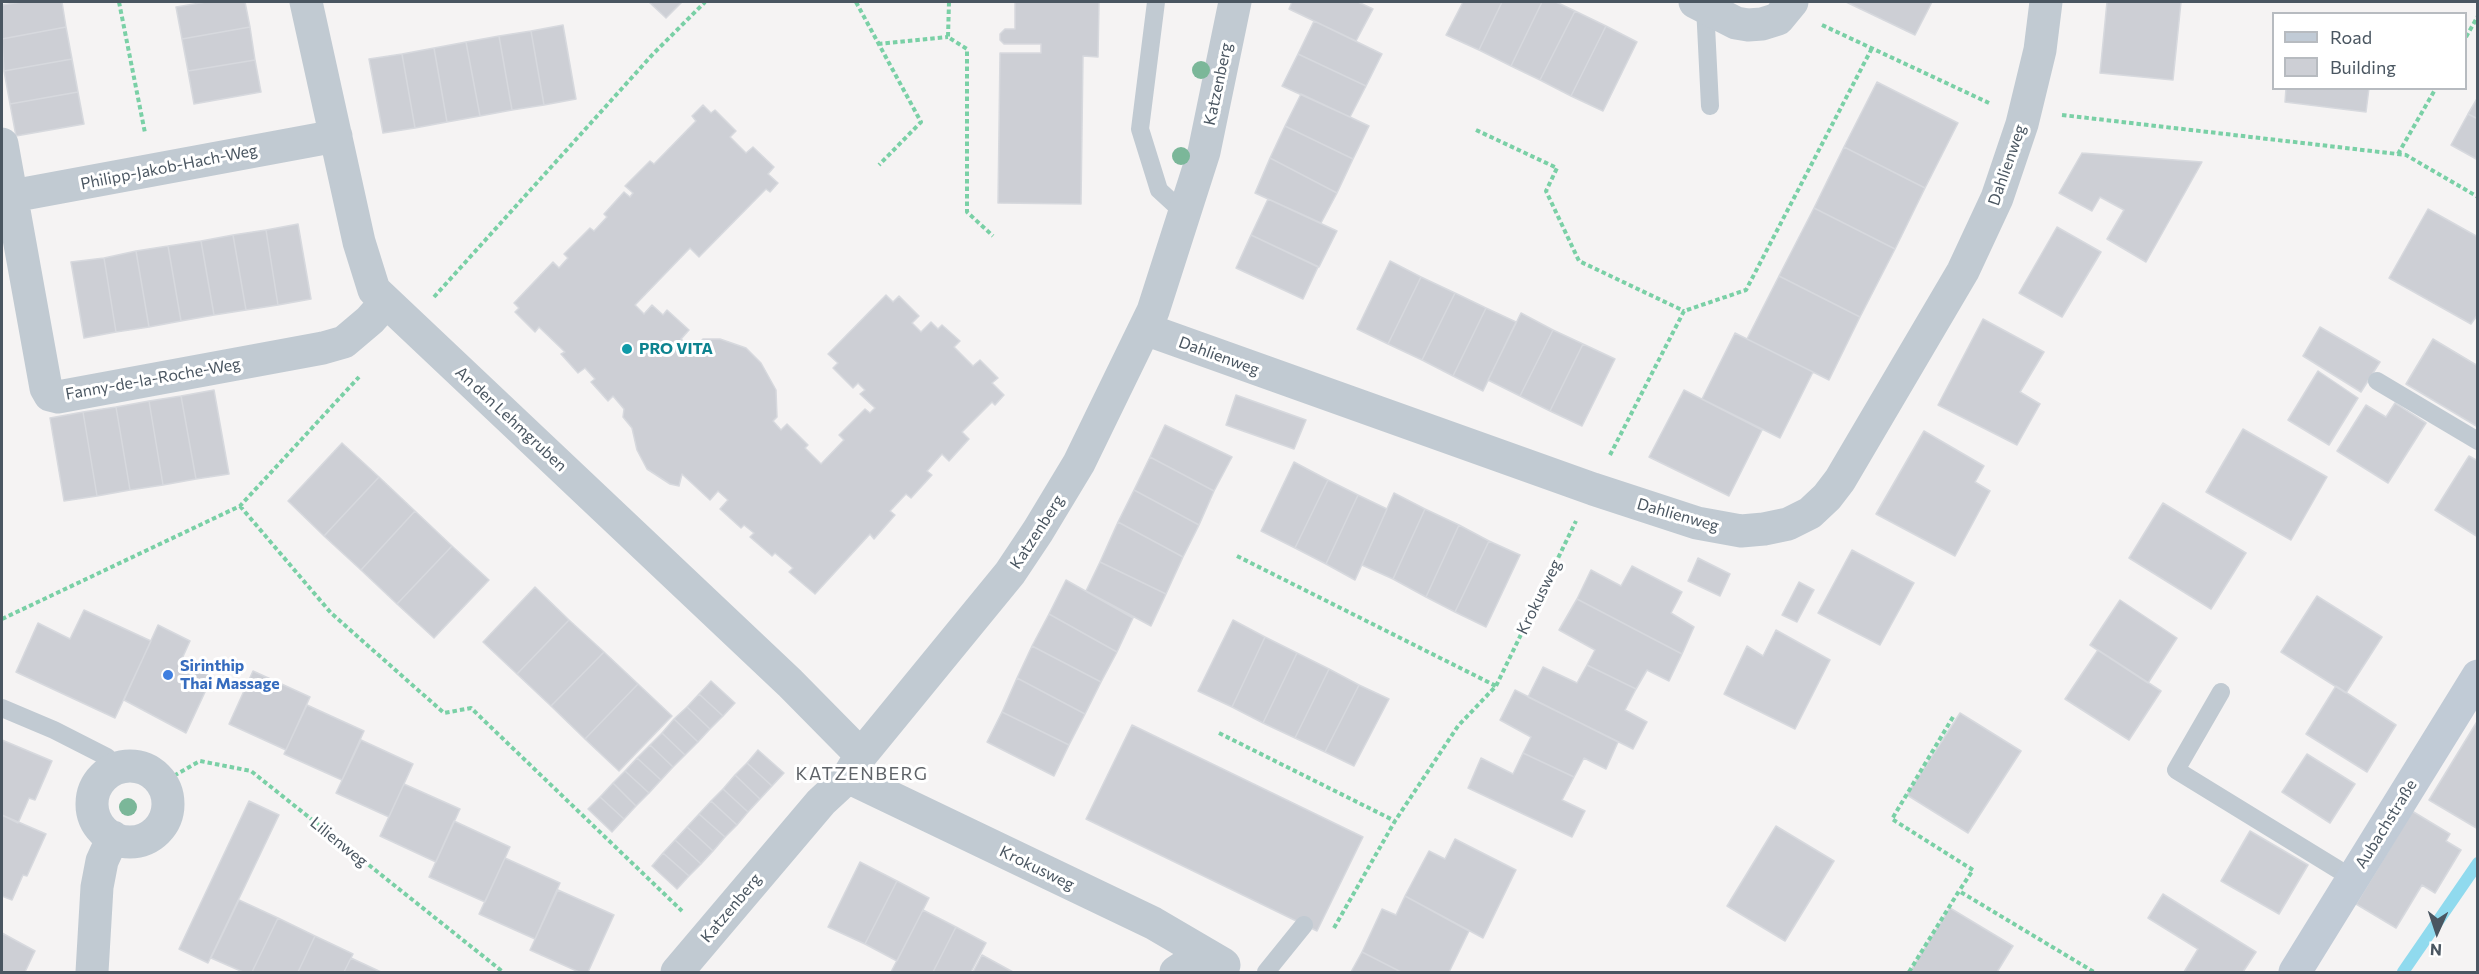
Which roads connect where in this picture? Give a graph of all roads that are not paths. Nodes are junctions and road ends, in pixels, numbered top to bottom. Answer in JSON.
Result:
{"nodes":[{"id":1,"x":306,"y":2,"type":"edge"},
{"id":2,"x":1156,"y":2,"type":"edge"},
{"id":3,"x":1235,"y":2,"type":"edge"},
{"id":4,"x":2046,"y":2,"type":"edge"},
{"id":5,"x":1700,"y":4,"type":"edge"},
{"id":6,"x":1791,"y":4,"type":"edge"},
{"id":7,"x":1710,"y":106,"type":"dead end"},
{"id":8,"x":336,"y":136,"type":"junction"},
{"id":9,"x":2,"y":144,"type":"edge"},
{"id":10,"x":6,"y":197,"type":"edge"},
{"id":11,"x":1184,"y":213,"type":"junction"},
{"id":12,"x":397,"y":313,"type":"junction"},
{"id":13,"x":1145,"y":329,"type":"junction"},
{"id":14,"x":2377,"y":381,"type":"dead end"},
{"id":15,"x":2478,"y":441,"type":"edge"},
{"id":16,"x":2478,"y":676,"type":"edge"},
{"id":17,"x":2221,"y":692,"type":"dead end"},
{"id":18,"x":2,"y":708,"type":"edge"},
{"id":19,"x":855,"y":766,"type":"junction"},
{"id":20,"x":113,"y":770,"type":"junction"},
{"id":21,"x":113,"y":837,"type":"junction"},
{"id":22,"x":2352,"y":878,"type":"junction"},
{"id":23,"x":1304,"y":925,"type":"dead end"},
{"id":24,"x":1229,"y":968,"type":"edge"},
{"id":25,"x":92,"y":972,"type":"edge"},
{"id":26,"x":677,"y":972,"type":"edge"},
{"id":27,"x":1176,"y":972,"type":"edge"},
{"id":28,"x":1266,"y":972,"type":"edge"},
{"id":29,"x":2295,"y":972,"type":"edge"}],
"edges":[{"from":1,"to":8,"type":"street","name":"An den Lehmgruben"},
{"from":2,"to":11,"type":"lane"},
{"from":3,"to":11,"type":"street","name":"Katzenberg"},
{"from":4,"to":13,"type":"street","name":"Dahlienweg"},
{"from":5,"to":6,"type":"street"},
{"from":5,"to":7,"type":"lane"},
{"from":8,"to":10,"type":"street","name":"Philipp-Jakob-Hach-Weg"},
{"from":8,"to":12,"type":"street","name":"An den Lehmgruben"},
{"from":9,"to":10,"type":"street","name":"Fanny-de-la-Roche-Weg"},
{"from":10,"to":12,"type":"street","name":"Fanny-de-la-Roche-Weg"},
{"from":11,"to":13,"type":"street","name":"Katzenberg"},
{"from":12,"to":19,"type":"street","name":"An den Lehmgruben"},
{"from":13,"to":19,"type":"street","name":"Katzenberg"},
{"from":14,"to":15,"type":"lane"},
{"from":16,"to":22,"type":"main road","name":"Aubachstraße"},
{"from":17,"to":22,"type":"lane"},
{"from":18,"to":20,"type":"lane"},
{"from":19,"to":24,"type":"street","name":"Krokusweg"},
{"from":19,"to":26,"type":"street","name":"Katzenberg"},
{"from":20,"to":21,"type":"street"},
{"from":20,"to":21,"type":"street"},
{"from":21,"to":25,"type":"street"},
{"from":22,"to":29,"type":"main road","name":"Aubachstraße"},
{"from":23,"to":28,"type":"lane"},
{"from":24,"to":27,"type":"street","name":"Krokusweg"}]}
